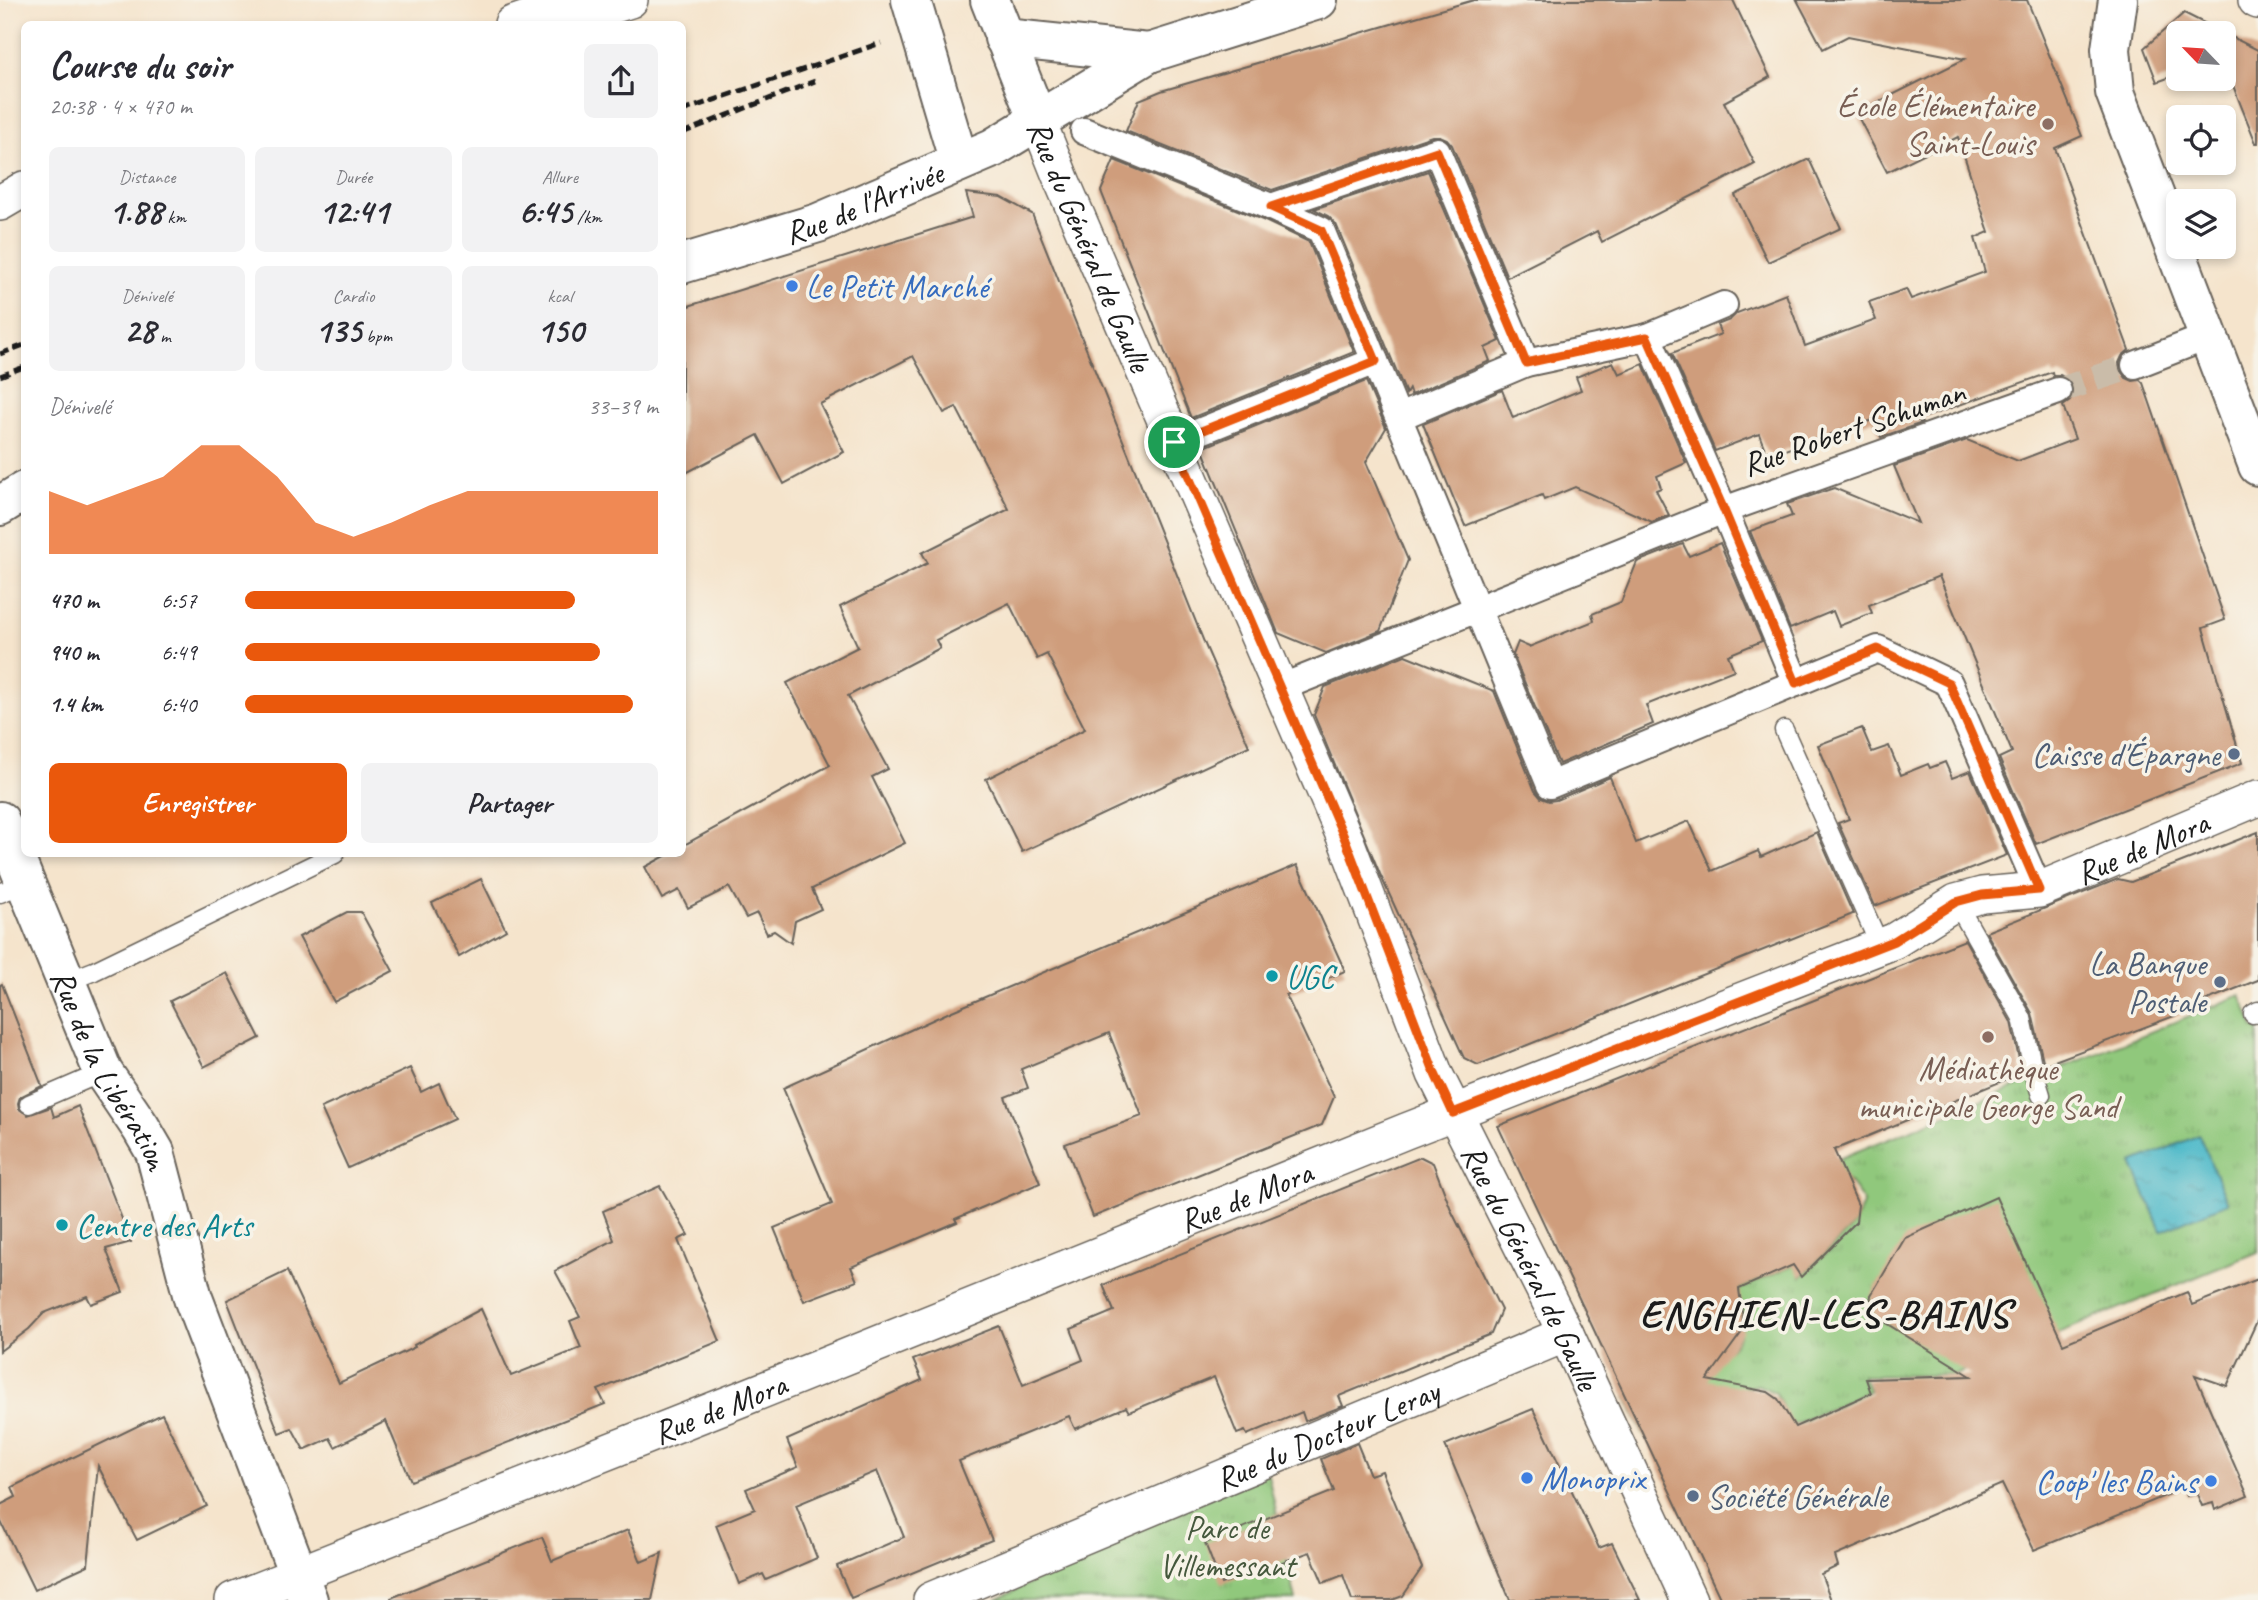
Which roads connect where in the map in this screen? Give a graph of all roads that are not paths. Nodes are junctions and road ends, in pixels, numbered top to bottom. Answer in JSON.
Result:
{"nodes":[{"id":1,"x":911,"y":0,"type":"edge"},
{"id":2,"x":990,"y":0,"type":"edge"},
{"id":3,"x":1318,"y":0,"type":"edge"},
{"id":4,"x":2118,"y":0,"type":"edge"},
{"id":5,"x":607,"y":2,"type":"edge"},
{"id":6,"x":521,"y":21,"type":"edge"},
{"id":7,"x":563,"y":21,"type":"edge"},
{"id":8,"x":1004,"y":38,"type":"junction"},
{"id":9,"x":1149,"y":52,"type":"junction"},
{"id":10,"x":1038,"y":121,"type":"junction"},
{"id":11,"x":1084,"y":131,"type":"dead end"},
{"id":12,"x":959,"y":162,"type":"junction"},
{"id":13,"x":21,"y":188,"type":"edge"},
{"id":14,"x":0,"y":190,"type":"edge"},
{"id":15,"x":21,"y":190,"type":"edge"},
{"id":16,"x":0,"y":203,"type":"edge"},
{"id":17,"x":1271,"y":207,"type":"junction"},
{"id":18,"x":686,"y":263,"type":"edge"},
{"id":19,"x":1724,"y":305,"type":"dead end"},
{"id":20,"x":2209,"y":336,"type":"junction"},
{"id":21,"x":1647,"y":337,"type":"junction"},
{"id":22,"x":1376,"y":361,"type":"junction"},
{"id":23,"x":1526,"y":363,"type":"junction"},
{"id":24,"x":2135,"y":365,"type":"tunnel mouth"},
{"id":25,"x":2058,"y":391,"type":"tunnel mouth"},
{"id":26,"x":1399,"y":417,"type":"junction"},
{"id":27,"x":1174,"y":442,"type":"junction"},
{"id":28,"x":2258,"y":466,"type":"edge"},
{"id":29,"x":21,"y":493,"type":"edge"},
{"id":30,"x":0,"y":506,"type":"edge"},
{"id":31,"x":1724,"y":510,"type":"junction"},
{"id":32,"x":1477,"y":609,"type":"junction"},
{"id":33,"x":1796,"y":683,"type":"junction"},
{"id":34,"x":1280,"y":688,"type":"junction"},
{"id":35,"x":1784,"y":730,"type":"dead end"},
{"id":36,"x":2258,"y":798,"type":"edge"},
{"id":37,"x":0,"y":821,"type":"edge"},
{"id":38,"x":329,"y":857,"type":"edge"},
{"id":39,"x":13,"y":888,"type":"edge"},
{"id":40,"x":2039,"y":890,"type":"junction"},
{"id":41,"x":1956,"y":902,"type":"junction"},
{"id":42,"x":1880,"y":946,"type":"junction"},
{"id":43,"x":66,"y":982,"type":"junction"},
{"id":44,"x":103,"y":1072,"type":"junction"},
{"id":45,"x":2041,"y":1095,"type":"dead end"},
{"id":46,"x":29,"y":1104,"type":"dead end"},
{"id":47,"x":1453,"y":1113,"type":"junction"},
{"id":48,"x":1566,"y":1334,"type":"junction"},
{"id":49,"x":303,"y":1588,"type":"edge"},
{"id":50,"x":233,"y":1600,"type":"edge"},
{"id":51,"x":931,"y":1600,"type":"edge"},
{"id":52,"x":1689,"y":1600,"type":"edge"}],
"edges":[{"from":1,"to":12,"type":"main road"},
{"from":2,"to":8,"type":"main road","name":"Rue du Général de Gaulle"},
{"from":3,"to":9,"type":"main road"},
{"from":4,"to":20,"type":"main road"},
{"from":5,"to":6,"type":"street"},
{"from":5,"to":7,"type":"street"},
{"from":8,"to":9,"type":"main road"},
{"from":8,"to":10,"type":"main road","name":"Rue du Général de Gaulle"},
{"from":9,"to":10,"type":"main road","name":"Rue de l'Arrivée"},
{"from":10,"to":12,"type":"main road","name":"Rue de l'Arrivée"},
{"from":10,"to":27,"type":"street","name":"Rue du Général de Gaulle"},
{"from":11,"to":17,"type":"street"},
{"from":12,"to":18,"type":"main road","name":"Rue de l'Arrivée"},
{"from":13,"to":14,"type":"street"},
{"from":15,"to":16,"type":"street"},
{"from":17,"to":22,"type":"street"},
{"from":17,"to":23,"type":"street"},
{"from":19,"to":21,"type":"street"},
{"from":20,"to":24,"type":"street"},
{"from":20,"to":28,"type":"main road"},
{"from":21,"to":23,"type":"street"},
{"from":21,"to":31,"type":"street"},
{"from":22,"to":26,"type":"street"},
{"from":22,"to":27,"type":"street"},
{"from":23,"to":26,"type":"street"},
{"from":25,"to":31,"type":"street","name":"Rue Robert Schuman"},
{"from":26,"to":32,"type":"street"},
{"from":27,"to":34,"type":"street","name":"Rue du Général de Gaulle"},
{"from":29,"to":30,"type":"main road"},
{"from":31,"to":32,"type":"street","name":"Rue Robert Schuman"},
{"from":31,"to":33,"type":"street"},
{"from":32,"to":33,"type":"street"},
{"from":32,"to":34,"type":"street","name":"Rue Robert Schuman"},
{"from":33,"to":40,"type":"street"},
{"from":34,"to":47,"type":"street","name":"Rue du Général de Gaulle"},
{"from":35,"to":42,"type":"lane"},
{"from":36,"to":40,"type":"street","name":"Rue de Mora"},
{"from":37,"to":39,"type":"main road","name":"Rue de la Libération"},
{"from":38,"to":43,"type":"lane"},
{"from":39,"to":43,"type":"main road","name":"Rue de la Libération"},
{"from":40,"to":41,"type":"street","name":"Rue de Mora"},
{"from":41,"to":42,"type":"street","name":"Rue de Mora"},
{"from":41,"to":45,"type":"lane"},
{"from":42,"to":47,"type":"street","name":"Rue de Mora"},
{"from":43,"to":44,"type":"main road","name":"Rue de la Libération"},
{"from":44,"to":46,"type":"lane"},
{"from":44,"to":49,"type":"main road","name":"Rue de la Libération"},
{"from":47,"to":48,"type":"street","name":"Rue du Général de Gaulle"},
{"from":47,"to":49,"type":"street","name":"Rue de Mora"},
{"from":48,"to":51,"type":"street","name":"Rue du Docteur Leray"},
{"from":48,"to":52,"type":"street","name":"Rue du Général de Gaulle"},
{"from":49,"to":50,"type":"street","name":"Rue de Mora"}]}
